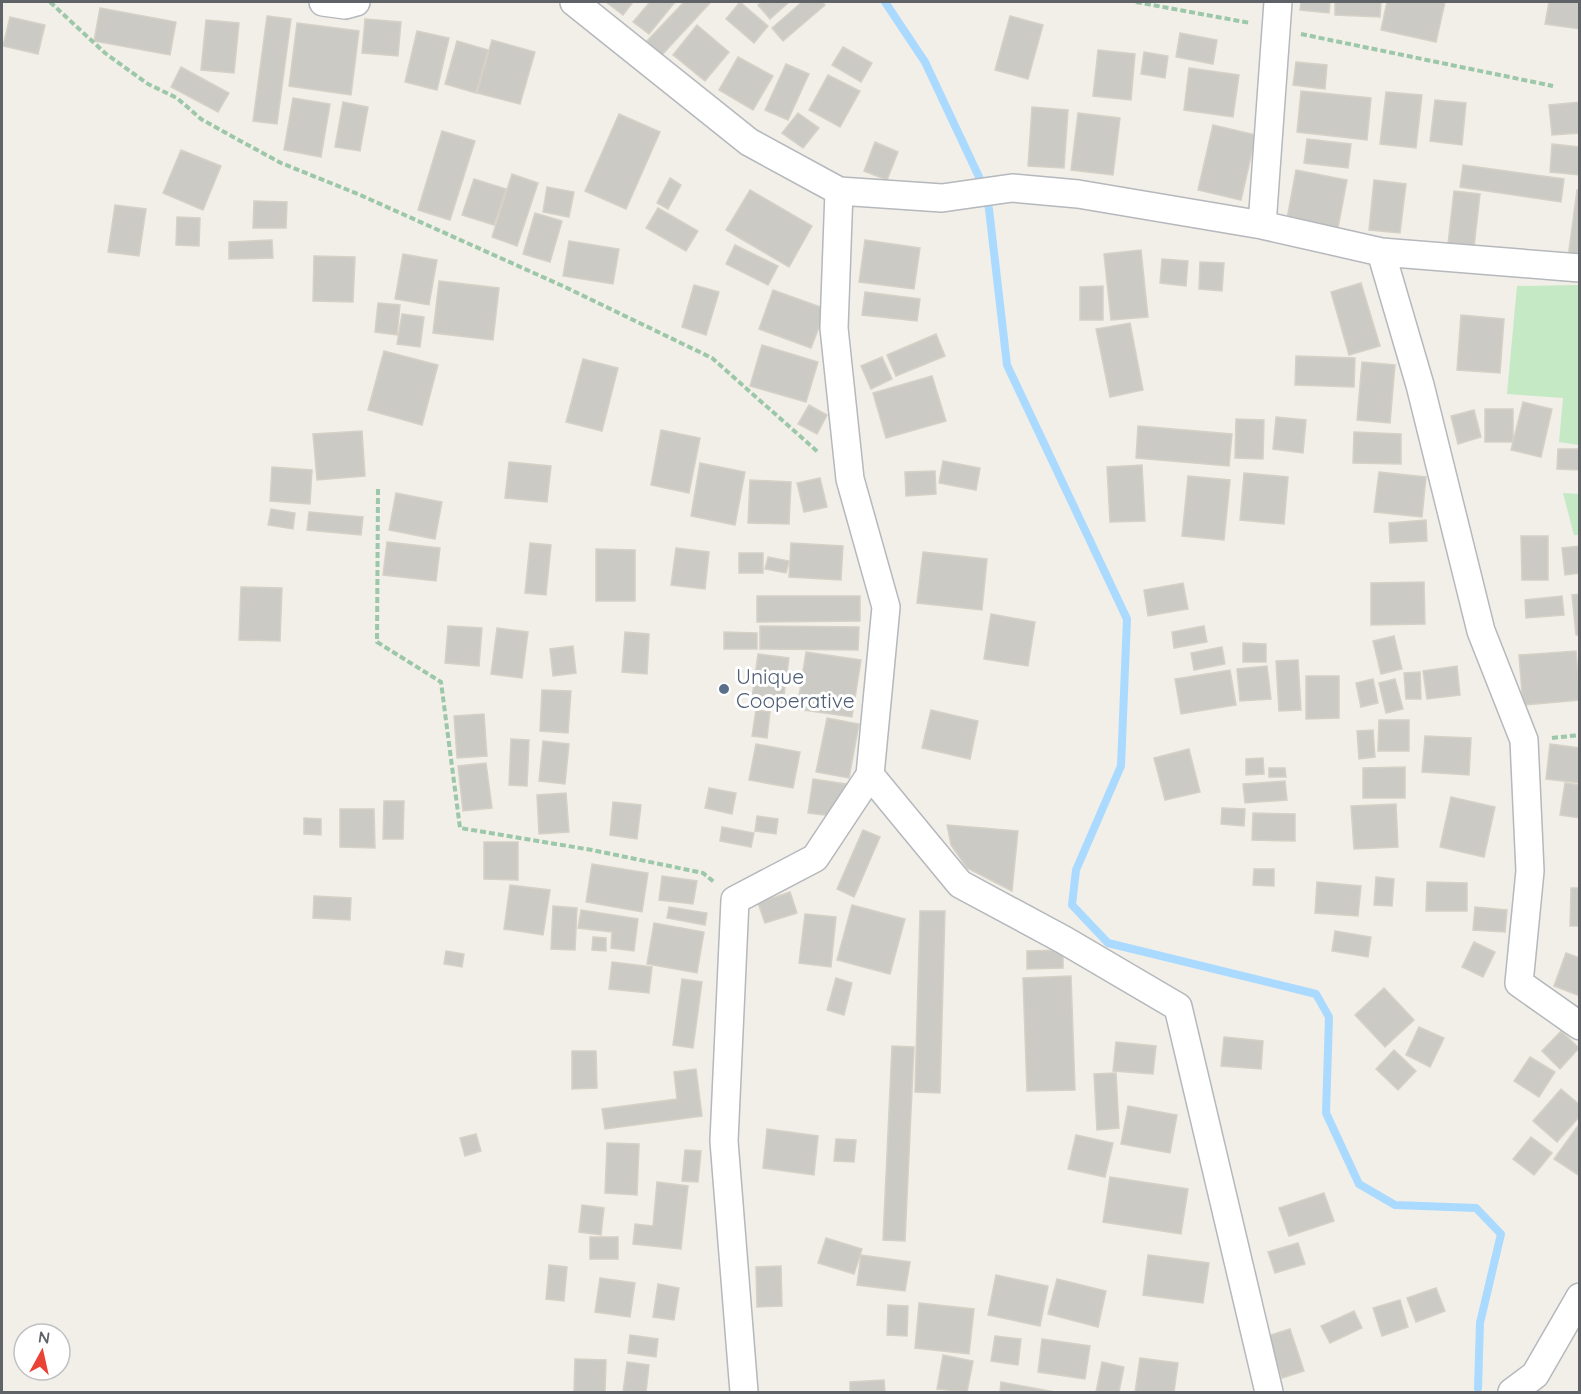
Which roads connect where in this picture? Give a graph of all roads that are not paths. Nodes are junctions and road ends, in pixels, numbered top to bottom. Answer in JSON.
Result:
{"nodes":[{"id":1,"x":323,"y":2,"type":"edge"},
{"id":2,"x":356,"y":2,"type":"edge"},
{"id":3,"x":574,"y":2,"type":"edge"},
{"id":4,"x":1278,"y":2,"type":"edge"},
{"id":5,"x":839,"y":191,"type":"junction"},
{"id":6,"x":1262,"y":225,"type":"junction"},
{"id":7,"x":1381,"y":252,"type":"junction"},
{"id":8,"x":1580,"y":268,"type":"edge"},
{"id":9,"x":870,"y":775,"type":"junction"},
{"id":10,"x":1580,"y":1026,"type":"edge"},
{"id":11,"x":1580,"y":1297,"type":"edge"},
{"id":12,"x":744,"y":1392,"type":"edge"},
{"id":13,"x":1269,"y":1392,"type":"edge"},
{"id":14,"x":1512,"y":1392,"type":"edge"}],
"edges":[{"from":1,"to":2,"type":"street"},
{"from":3,"to":5,"type":"street"},
{"from":4,"to":6,"type":"street"},
{"from":5,"to":6,"type":"street"},
{"from":5,"to":9,"type":"street"},
{"from":6,"to":7,"type":"street"},
{"from":7,"to":8,"type":"street"},
{"from":7,"to":10,"type":"street"},
{"from":9,"to":12,"type":"street"},
{"from":9,"to":13,"type":"street"},
{"from":11,"to":14,"type":"street"}]}
